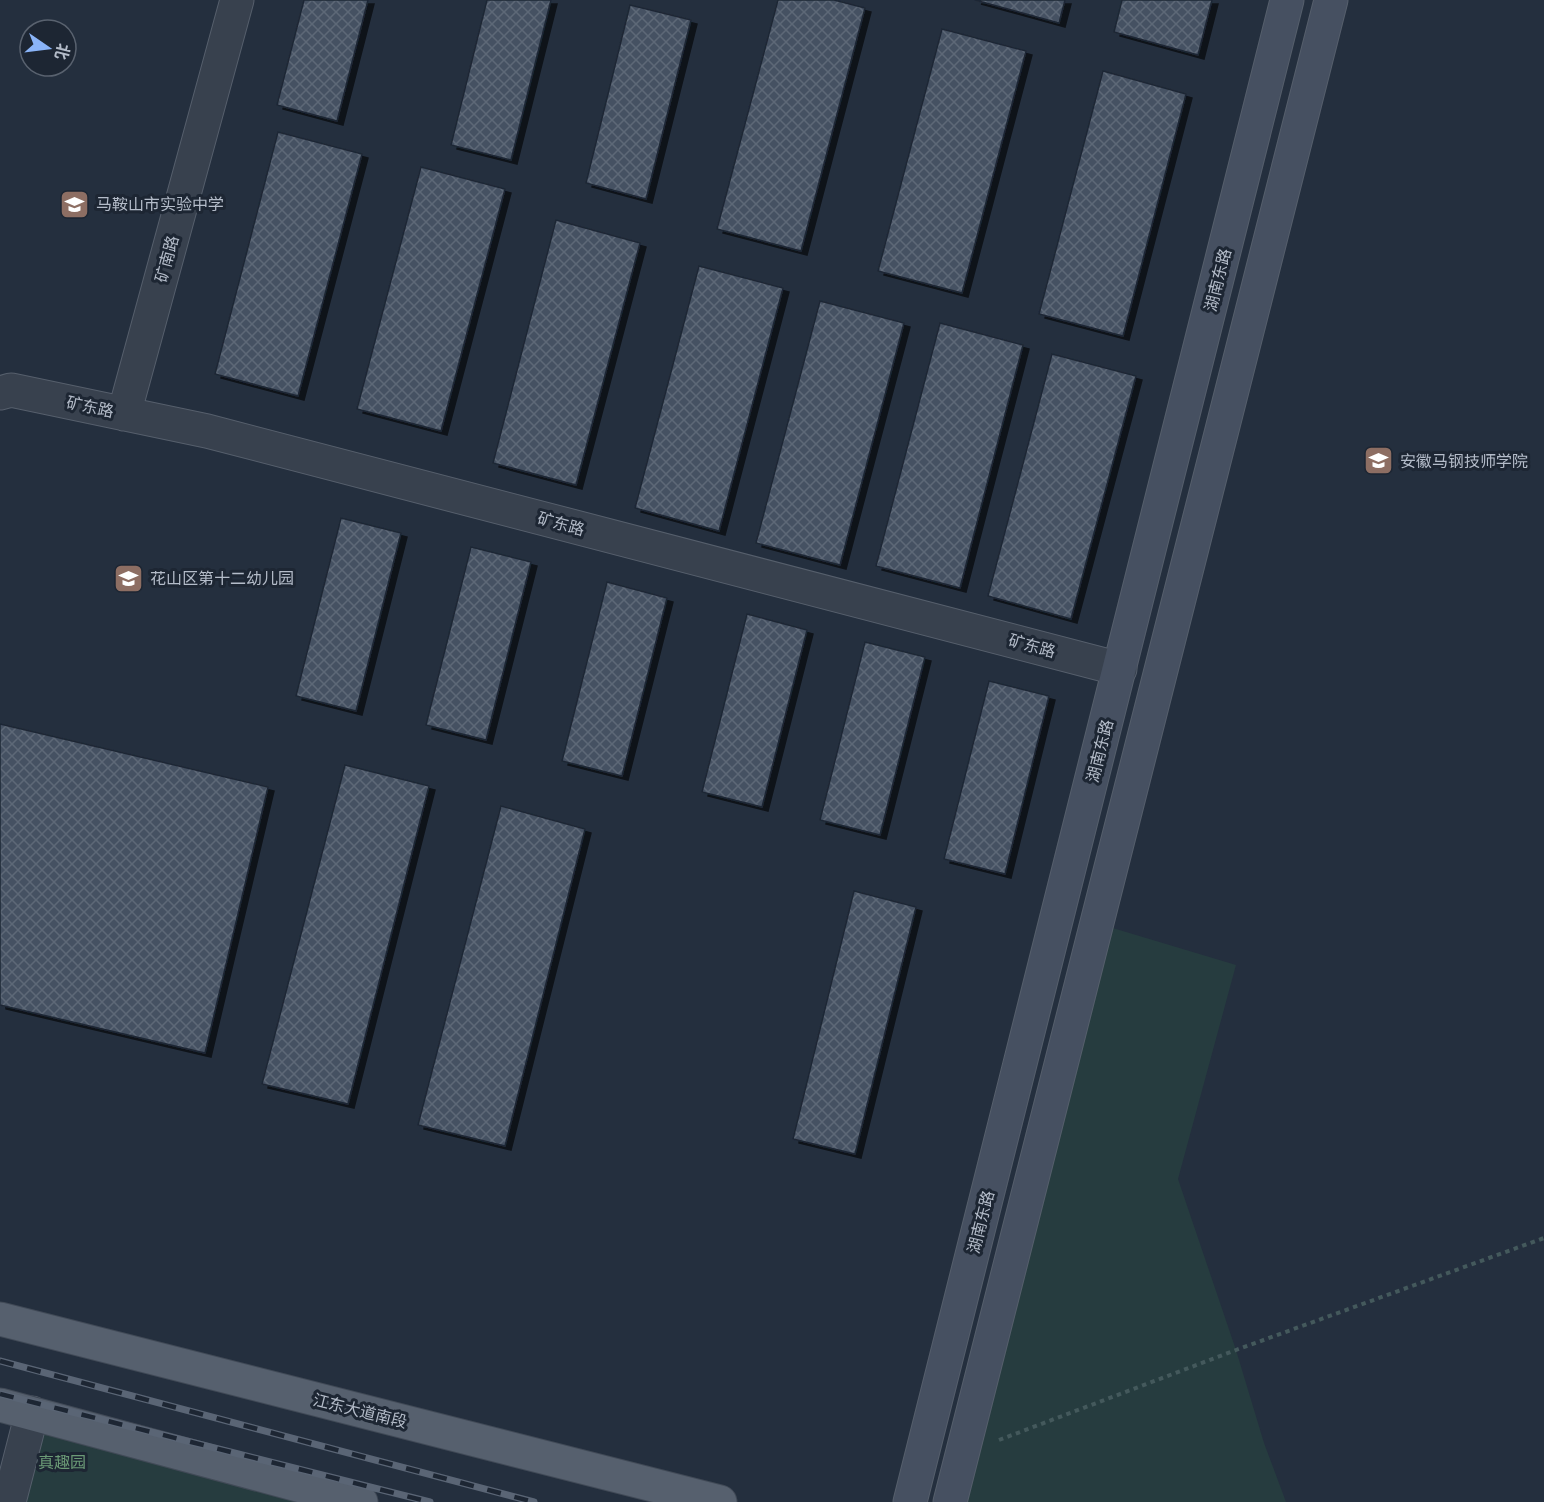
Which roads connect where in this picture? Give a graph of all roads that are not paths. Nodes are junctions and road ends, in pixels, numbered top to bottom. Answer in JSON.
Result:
{"nodes":[{"id":1,"x":237,"y":0,"type":"edge"},
{"id":2,"x":1287,"y":0,"type":"edge"},
{"id":3,"x":1331,"y":0,"type":"edge"},
{"id":4,"x":0,"y":393,"type":"edge"},
{"id":5,"x":124,"y":414,"type":"junction"},
{"id":6,"x":1120,"y":669,"type":"junction"},
{"id":7,"x":0,"y":1319,"type":"edge"},
{"id":8,"x":0,"y":1405,"type":"edge"},
{"id":9,"x":32,"y":1413,"type":"junction"},
{"id":10,"x":9,"y":1502,"type":"edge"},
{"id":11,"x":361,"y":1502,"type":"edge"},
{"id":12,"x":720,"y":1502,"type":"edge"},
{"id":13,"x":910,"y":1502,"type":"edge"},
{"id":14,"x":950,"y":1502,"type":"edge"}],
"edges":[{"from":1,"to":5,"type":"street","name":"矿南路"},
{"from":2,"to":6,"type":"main road","name":"湖南东路"},
{"from":3,"to":14,"type":"main road"},
{"from":4,"to":5,"type":"street","name":"矿东路"},
{"from":5,"to":6,"type":"street","name":"矿东路"},
{"from":6,"to":13,"type":"main road","name":"湖南东路"},
{"from":7,"to":12,"type":"main road","name":"江东大道南段"},
{"from":8,"to":9,"type":"main road"},
{"from":9,"to":10,"type":"street"},
{"from":9,"to":11,"type":"main road"}]}
